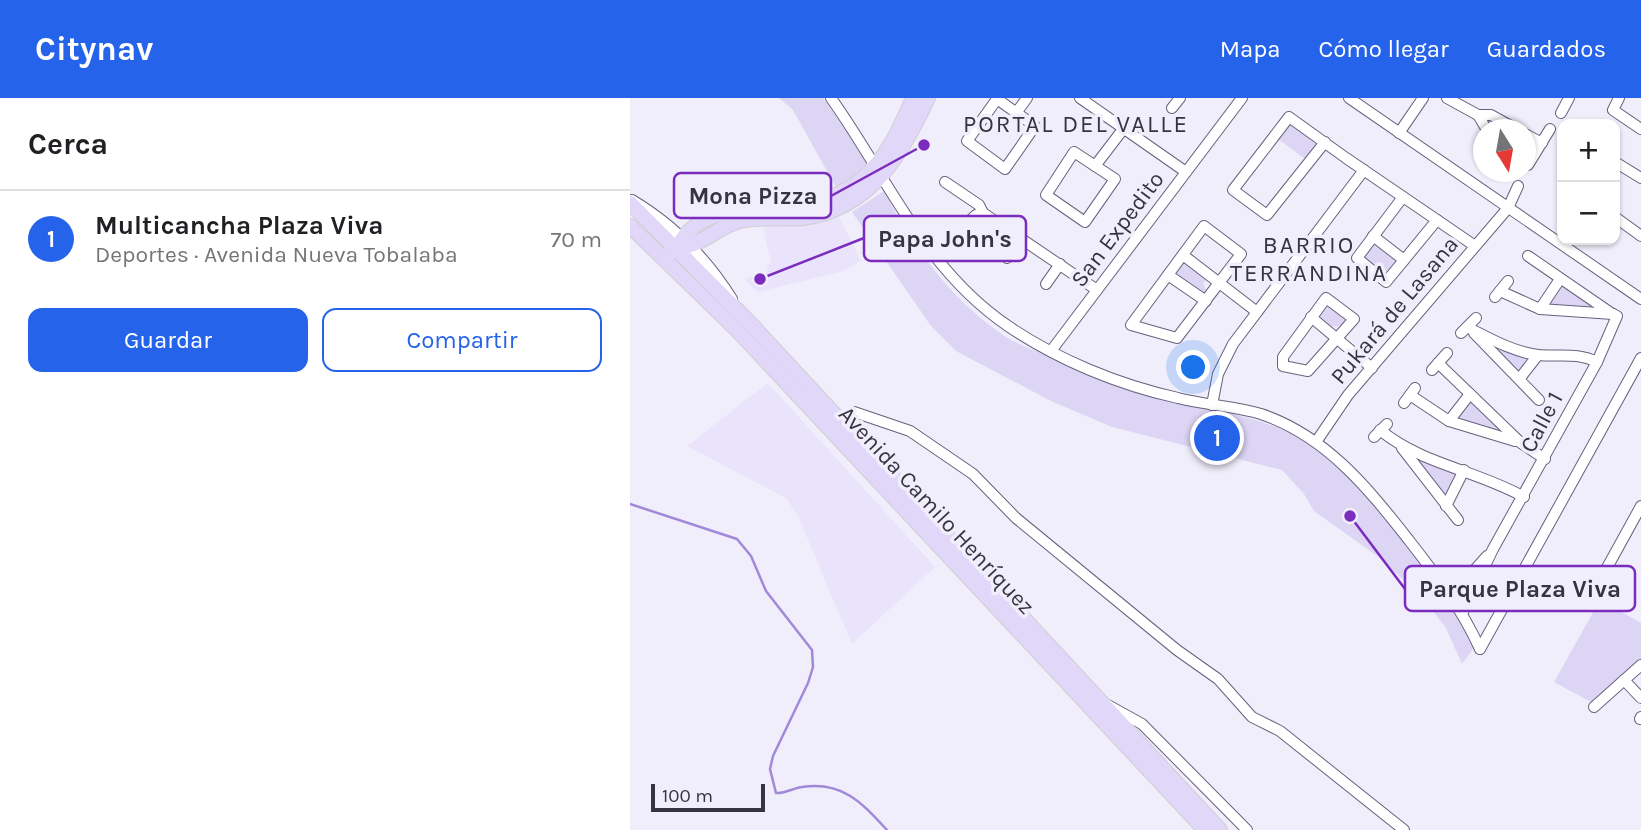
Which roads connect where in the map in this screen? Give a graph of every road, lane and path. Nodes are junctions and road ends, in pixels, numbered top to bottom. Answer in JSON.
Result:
{"nodes":[{"id":1,"x":831,"y":98,"type":"edge"},
{"id":2,"x":928,"y":98,"type":"edge"},
{"id":3,"x":1027,"y":98,"type":"edge"},
{"id":4,"x":1080,"y":98,"type":"edge"},
{"id":5,"x":1180,"y":98,"type":"edge"},
{"id":6,"x":1242,"y":98,"type":"edge"},
{"id":7,"x":1349,"y":98,"type":"edge"},
{"id":8,"x":1423,"y":98,"type":"edge"},
{"id":9,"x":1447,"y":98,"type":"edge"},
{"id":10,"x":1619,"y":98,"type":"edge"},
{"id":11,"x":910,"y":99,"type":"edge"},
{"id":12,"x":1172,"y":108,"type":"dead end"},
{"id":13,"x":1016,"y":113,"type":"junction"},
{"id":14,"x":1478,"y":115,"type":"junction"},
{"id":15,"x":1480,"y":119,"type":"edge"},
{"id":16,"x":1498,"y":119,"type":"edge"},
{"id":17,"x":1124,"y":128,"type":"junction"},
{"id":18,"x":1550,"y":129,"type":"dead end"},
{"id":19,"x":1641,"y":129,"type":"edge"},
{"id":20,"x":1399,"y":133,"type":"junction"},
{"id":21,"x":1536,"y":140,"type":"edge"},
{"id":22,"x":1325,"y":142,"type":"junction"},
{"id":23,"x":1542,"y":143,"type":"junction"},
{"id":24,"x":1536,"y":150,"type":"edge"},
{"id":25,"x":1620,"y":165,"type":"edge"},
{"id":26,"x":1095,"y":166,"type":"junction"},
{"id":27,"x":1364,"y":170,"type":"junction"},
{"id":28,"x":879,"y":171,"type":"junction"},
{"id":29,"x":1186,"y":172,"type":"junction"},
{"id":30,"x":1641,"y":178,"type":"edge"},
{"id":31,"x":945,"y":182,"type":"dead end"},
{"id":32,"x":1518,"y":186,"type":"dead end"},
{"id":33,"x":1403,"y":197,"type":"junction"},
{"id":34,"x":630,"y":201,"type":"edge"},
{"id":35,"x":1508,"y":208,"type":"junction"},
{"id":36,"x":630,"y":213,"type":"edge"},
{"id":37,"x":983,"y":213,"type":"junction"},
{"id":38,"x":1437,"y":220,"type":"junction"},
{"id":39,"x":1620,"y":221,"type":"edge"},
{"id":40,"x":630,"y":226,"type":"edge"},
{"id":41,"x":1373,"y":236,"type":"junction"},
{"id":42,"x":1641,"y":236,"type":"edge"},
{"id":43,"x":1022,"y":238,"type":"junction"},
{"id":44,"x":683,"y":245,"type":"junction"},
{"id":45,"x":1475,"y":246,"type":"junction"},
{"id":46,"x":1183,"y":254,"type":"junction"},
{"id":47,"x":931,"y":256,"type":"junction"},
{"id":48,"x":1528,"y":256,"type":"dead end"},
{"id":49,"x":1007,"y":258,"type":"dead end"},
{"id":50,"x":1404,"y":260,"type":"junction"},
{"id":51,"x":1060,"y":264,"type":"junction"},
{"id":52,"x":671,"y":267,"type":"junction"},
{"id":53,"x":1168,"y":275,"type":"junction"},
{"id":54,"x":1560,"y":279,"type":"junction"},
{"id":55,"x":1508,"y":281,"type":"dead end"},
{"id":56,"x":1220,"y":282,"type":"junction"},
{"id":57,"x":1046,"y":284,"type":"dead end"},
{"id":58,"x":1097,"y":290,"type":"junction"},
{"id":59,"x":1641,"y":299,"type":"edge"},
{"id":60,"x":1206,"y":301,"type":"junction"},
{"id":61,"x":1541,"y":310,"type":"junction"},
{"id":62,"x":1257,"y":312,"type":"junction"},
{"id":63,"x":1613,"y":314,"type":"junction"},
{"id":64,"x":1311,"y":317,"type":"junction"},
{"id":65,"x":1476,"y":318,"type":"dead end"},
{"id":66,"x":1464,"y":330,"type":"junction"},
{"id":67,"x":1338,"y":338,"type":"junction"},
{"id":68,"x":1051,"y":351,"type":"junction"},
{"id":69,"x":1447,"y":353,"type":"dead end"},
{"id":70,"x":1538,"y":355,"type":"junction"},
{"id":71,"x":1641,"y":358,"type":"edge"},
{"id":72,"x":1597,"y":362,"type":"junction"},
{"id":73,"x":1372,"y":368,"type":"junction"},
{"id":74,"x":1520,"y":378,"type":"junction"},
{"id":75,"x":1469,"y":394,"type":"junction"},
{"id":76,"x":1410,"y":395,"type":"dead end"},
{"id":77,"x":1539,"y":400,"type":"dead end"},
{"id":78,"x":1212,"y":405,"type":"junction"},
{"id":79,"x":854,"y":412,"type":"dead end"},
{"id":80,"x":1449,"y":421,"type":"junction"},
{"id":81,"x":1380,"y":430,"type":"dead end"},
{"id":82,"x":1317,"y":442,"type":"junction"},
{"id":83,"x":1521,"y":443,"type":"junction"},
{"id":84,"x":1402,"y":448,"type":"junction"},
{"id":85,"x":1545,"y":458,"type":"junction"},
{"id":86,"x":1464,"y":470,"type":"junction"},
{"id":87,"x":1524,"y":498,"type":"junction"},
{"id":88,"x":1446,"y":506,"type":"junction"},
{"id":89,"x":1641,"y":506,"type":"edge"},
{"id":90,"x":1458,"y":520,"type":"dead end"},
{"id":91,"x":1493,"y":549,"type":"junction"},
{"id":92,"x":1452,"y":594,"type":"junction"},
{"id":93,"x":1592,"y":595,"type":"dead end"},
{"id":94,"x":1464,"y":612,"type":"junction"},
{"id":95,"x":1641,"y":665,"type":"edge"},
{"id":96,"x":1624,"y":680,"type":"junction"},
{"id":97,"x":1641,"y":698,"type":"edge"},
{"id":98,"x":1101,"y":702,"type":"junction"},
{"id":99,"x":1594,"y":707,"type":"dead end"},
{"id":100,"x":1205,"y":830,"type":"edge"},
{"id":101,"x":1220,"y":830,"type":"edge"},
{"id":102,"x":1247,"y":830,"type":"edge"},
{"id":103,"x":1405,"y":830,"type":"edge"}],
"edges":[{"from":1,"to":28,"type":"street"},
{"from":2,"to":28,"type":"main road"},
{"from":3,"to":13,"type":"street"},
{"from":4,"to":17,"type":"street"},
{"from":5,"to":12,"type":"street"},
{"from":6,"to":29,"type":"street","name":"San Expedito"},
{"from":7,"to":20,"type":"street"},
{"from":8,"to":20,"type":"street"},
{"from":9,"to":14,"type":"street"},
{"from":10,"to":19,"type":"street"},
{"from":11,"to":28,"type":"main road"},
{"from":13,"to":13,"type":"street"},
{"from":14,"to":15,"type":"street"},
{"from":14,"to":16,"type":"street"},
{"from":17,"to":26,"type":"street"},
{"from":17,"to":29,"type":"street"},
{"from":18,"to":23,"type":"street"},
{"from":20,"to":35,"type":"street"},
{"from":21,"to":23,"type":"street"},
{"from":22,"to":22,"type":"street"},
{"from":22,"to":27,"type":"street"},
{"from":23,"to":24,"type":"street"},
{"from":25,"to":30,"type":"street"},
{"from":26,"to":26,"type":"street"},
{"from":27,"to":33,"type":"street"},
{"from":27,"to":62,"type":"street"},
{"from":28,"to":44,"type":"main road"},
{"from":28,"to":47,"type":"street"},
{"from":29,"to":58,"type":"street","name":"San Expedito"},
{"from":31,"to":37,"type":"street"},
{"from":32,"to":35,"type":"street","name":"Pukará de Lasana"},
{"from":33,"to":38,"type":"street"},
{"from":33,"to":41,"type":"street"},
{"from":34,"to":44,"type":"main road","name":"Avenida Camilo Henríquez"},
{"from":35,"to":45,"type":"street","name":"Pukará de Lasana"},
{"from":35,"to":59,"type":"street"},
{"from":36,"to":44,"type":"main road"},
{"from":37,"to":43,"type":"street"},
{"from":37,"to":47,"type":"street"},
{"from":38,"to":45,"type":"street"},
{"from":38,"to":50,"type":"street"},
{"from":39,"to":42,"type":"street"},
{"from":40,"to":52,"type":"main road","name":"Avenida Camilo Henríquez"},
{"from":41,"to":50,"type":"street"},
{"from":41,"to":50,"type":"street"},
{"from":43,"to":49,"type":"street"},
{"from":43,"to":51,"type":"street"},
{"from":44,"to":52,"type":"main road"},
{"from":44,"to":98,"type":"main road","name":"Avenida Camilo Henríquez"},
{"from":45,"to":73,"type":"street","name":"Pukará de Lasana"},
{"from":46,"to":53,"type":"street"},
{"from":46,"to":56,"type":"street"},
{"from":46,"to":56,"type":"street"},
{"from":47,"to":68,"type":"street"},
{"from":48,"to":54,"type":"street"},
{"from":51,"to":57,"type":"street"},
{"from":51,"to":58,"type":"street"},
{"from":52,"to":100,"type":"main road","name":"Avenida Camilo Henríquez"},
{"from":53,"to":60,"type":"street"},
{"from":53,"to":60,"type":"street"},
{"from":54,"to":61,"type":"street"},
{"from":54,"to":63,"type":"street"},
{"from":55,"to":61,"type":"street"},
{"from":56,"to":60,"type":"street"},
{"from":56,"to":62,"type":"street"},
{"from":58,"to":68,"type":"street","name":"San Expedito"},
{"from":61,"to":63,"type":"street"},
{"from":62,"to":78,"type":"street"},
{"from":63,"to":72,"type":"street","name":"Calle 1"},
{"from":64,"to":67,"type":"street"},
{"from":64,"to":67,"type":"street"},
{"from":64,"to":67,"type":"street"},
{"from":65,"to":66,"type":"street"},
{"from":66,"to":70,"type":"street"},
{"from":66,"to":74,"type":"street"},
{"from":67,"to":73,"type":"street"},
{"from":68,"to":78,"type":"street"},
{"from":69,"to":75,"type":"street"},
{"from":70,"to":72,"type":"street"},
{"from":70,"to":74,"type":"street"},
{"from":71,"to":94,"type":"street"},
{"from":72,"to":85,"type":"street","name":"Calle 1"},
{"from":73,"to":82,"type":"street","name":"Pukará de Lasana"},
{"from":74,"to":77,"type":"street"},
{"from":75,"to":80,"type":"street"},
{"from":75,"to":83,"type":"street"},
{"from":76,"to":80,"type":"street"},
{"from":78,"to":82,"type":"street"},
{"from":79,"to":103,"type":"street"},
{"from":80,"to":83,"type":"street"},
{"from":81,"to":84,"type":"street"},
{"from":82,"to":92,"type":"street"},
{"from":83,"to":85,"type":"street"},
{"from":84,"to":86,"type":"street"},
{"from":84,"to":88,"type":"street"},
{"from":85,"to":87,"type":"street","name":"Calle 1"},
{"from":86,"to":87,"type":"street"},
{"from":86,"to":88,"type":"street"},
{"from":87,"to":91,"type":"street","name":"Calle 1"},
{"from":88,"to":90,"type":"street"},
{"from":89,"to":93,"type":"street"},
{"from":91,"to":92,"type":"street","name":"Calle 1"},
{"from":91,"to":94,"type":"street","name":"Calle 1"},
{"from":92,"to":94,"type":"street"},
{"from":95,"to":96,"type":"street"},
{"from":96,"to":97,"type":"street"},
{"from":96,"to":99,"type":"street"},
{"from":98,"to":101,"type":"main road","name":"Avenida Camilo Henríquez"},
{"from":98,"to":102,"type":"street"}]}
